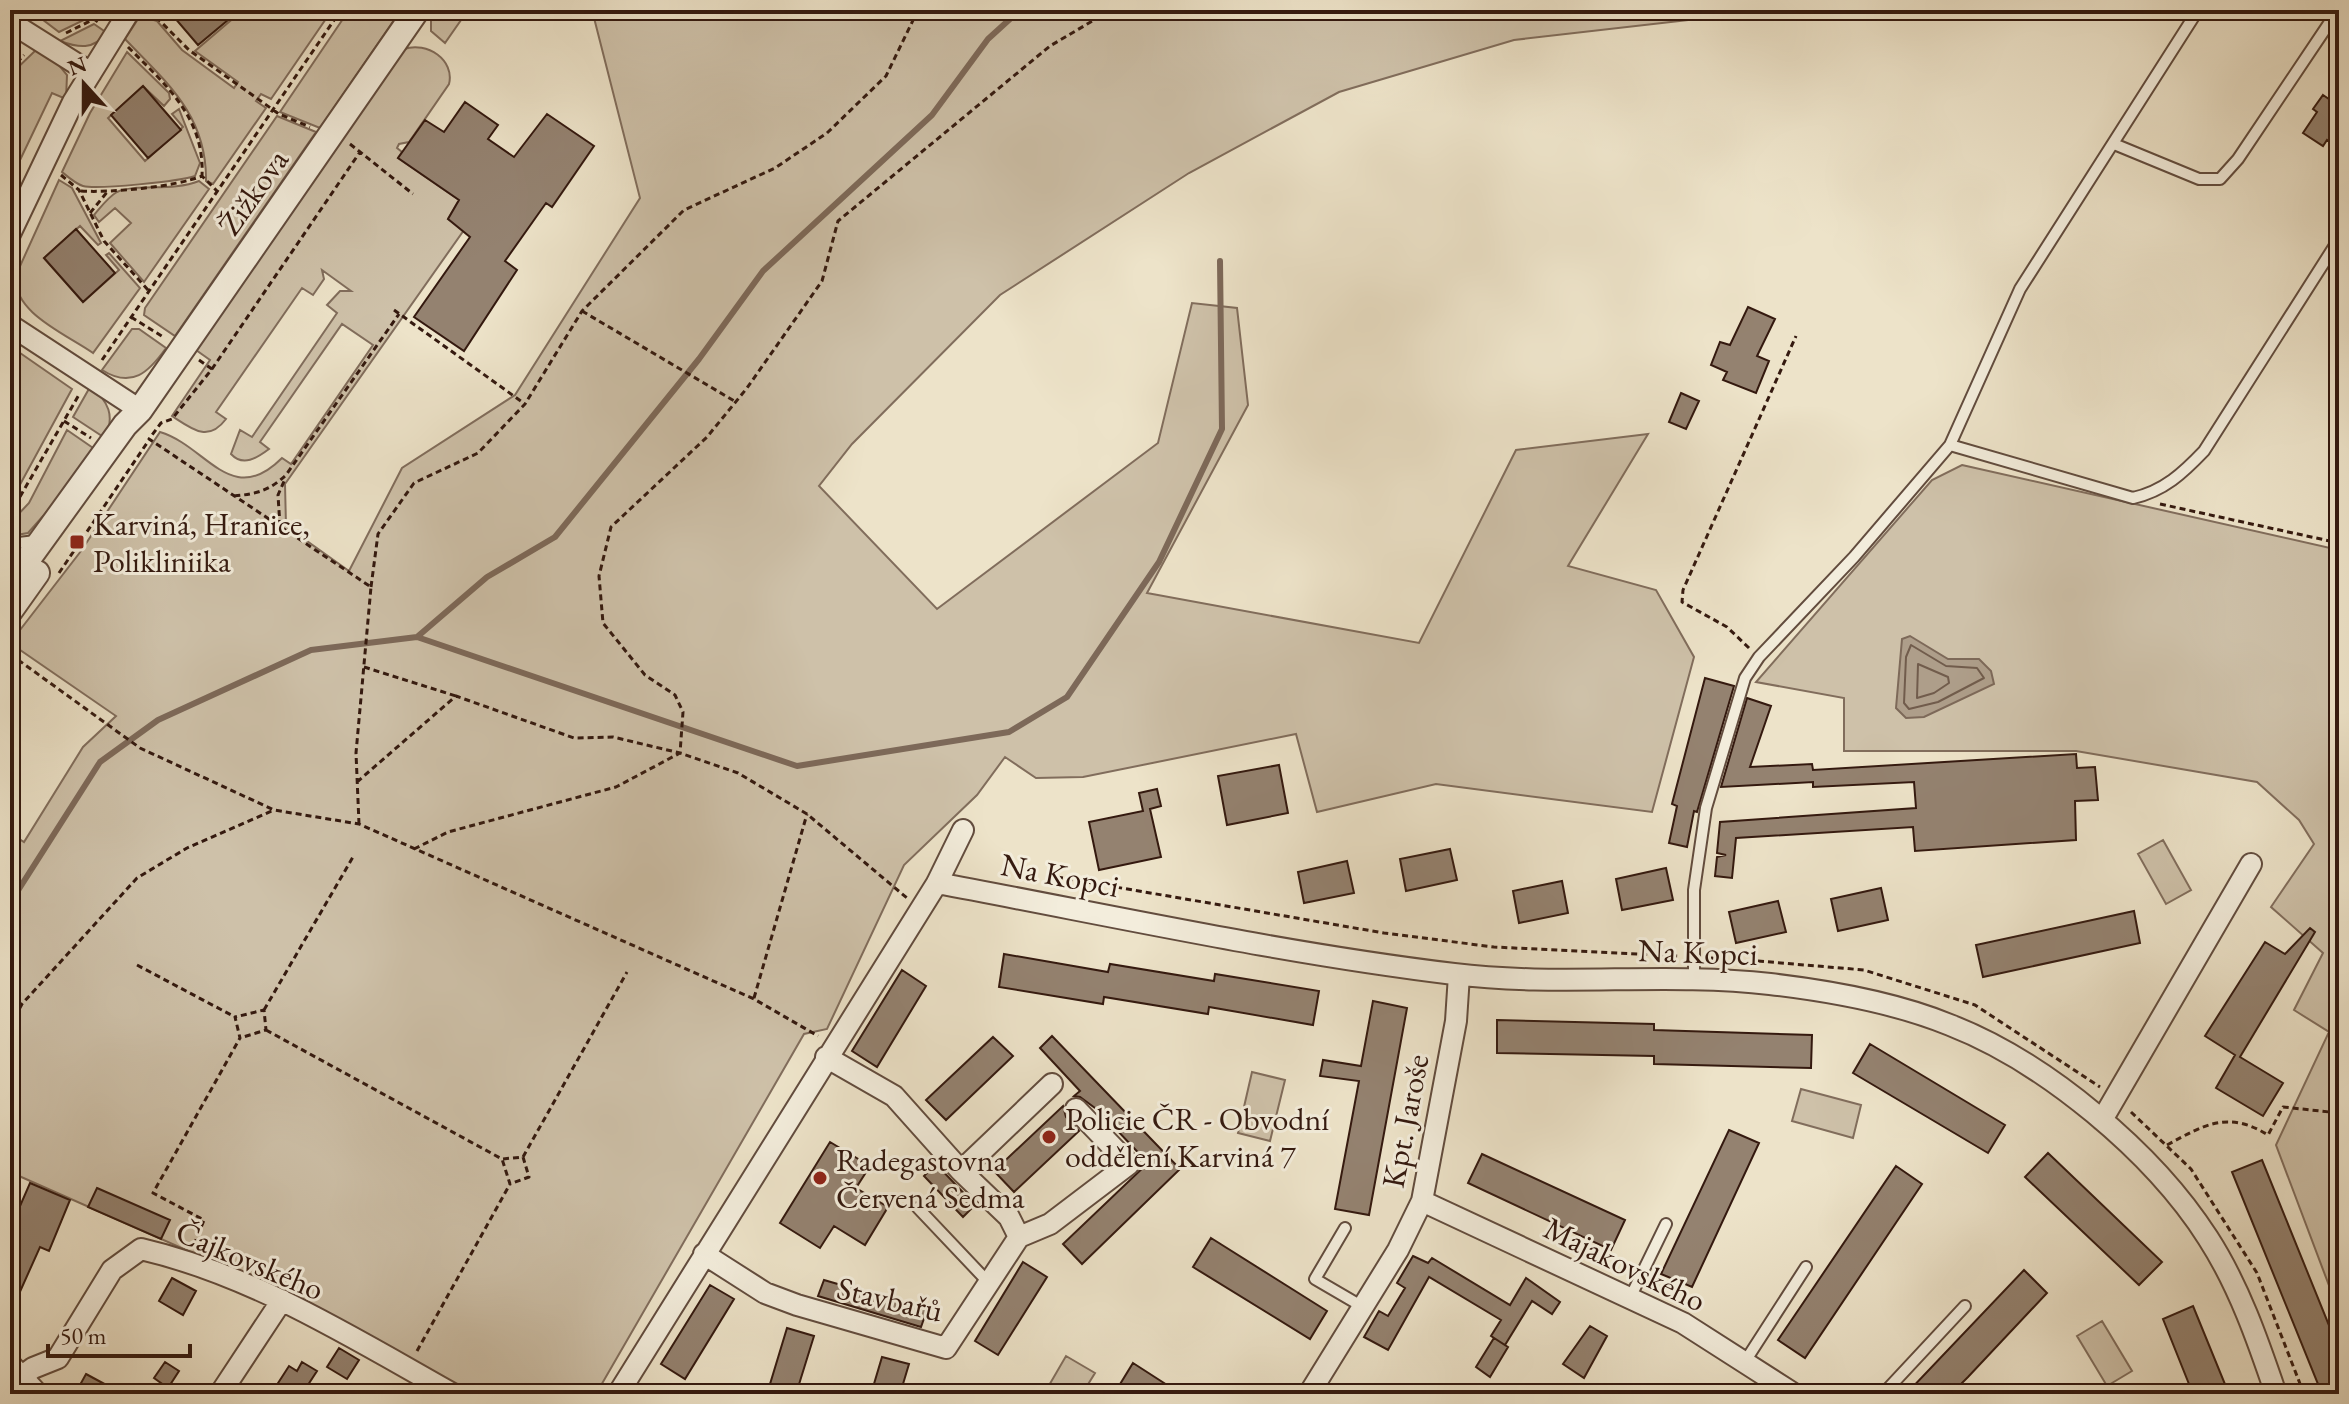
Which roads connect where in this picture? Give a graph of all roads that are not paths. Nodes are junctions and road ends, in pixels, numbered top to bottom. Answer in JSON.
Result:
{"nodes":[{"id":1,"x":130,"y":10,"type":"edge"},
{"id":2,"x":417,"y":10,"type":"edge"},
{"id":3,"x":2198,"y":10,"type":"edge"},
{"id":4,"x":2338,"y":10,"type":"edge"},
{"id":5,"x":10,"y":22,"type":"edge"},
{"id":6,"x":91,"y":73,"type":"junction"},
{"id":7,"x":2114,"y":144,"type":"junction"},
{"id":8,"x":10,"y":234,"type":"edge"},
{"id":9,"x":2339,"y":239,"type":"edge"},
{"id":10,"x":10,"y":325,"type":"edge"},
{"id":11,"x":140,"y":410,"type":"junction"},
{"id":12,"x":1950,"y":445,"type":"junction"},
{"id":13,"x":41,"y":539,"type":"junction"},
{"id":14,"x":10,"y":544,"type":"edge"},
{"id":15,"x":10,"y":584,"type":"edge"},
{"id":16,"x":10,"y":611,"type":"edge"},
{"id":17,"x":963,"y":830,"type":"dead end"},
{"id":18,"x":2251,"y":864,"type":"dead end"},
{"id":19,"x":937,"y":883,"type":"junction"},
{"id":20,"x":1459,"y":975,"type":"junction"},
{"id":21,"x":1694,"y":982,"type":"junction"},
{"id":22,"x":830,"y":1051,"type":"junction"},
{"id":23,"x":1052,"y":1084,"type":"dead end"},
{"id":24,"x":1076,"y":1109,"type":"dead end"},
{"id":25,"x":2102,"y":1120,"type":"junction"},
{"id":26,"x":961,"y":1171,"type":"junction"},
{"id":27,"x":1422,"y":1201,"type":"junction"},
{"id":28,"x":918,"y":1208,"type":"dead end"},
{"id":29,"x":1666,"y":1224,"type":"dead end"},
{"id":30,"x":1345,"y":1228,"type":"dead end"},
{"id":31,"x":1019,"y":1237,"type":"junction"},
{"id":32,"x":704,"y":1254,"type":"junction"},
{"id":33,"x":1806,"y":1267,"type":"dead end"},
{"id":34,"x":989,"y":1283,"type":"junction"},
{"id":35,"x":1630,"y":1298,"type":"junction"},
{"id":36,"x":282,"y":1300,"type":"junction"},
{"id":37,"x":1965,"y":1306,"type":"dead end"},
{"id":38,"x":1363,"y":1307,"type":"junction"},
{"id":39,"x":1746,"y":1360,"type":"junction"},
{"id":40,"x":19,"y":1381,"type":"edge"},
{"id":41,"x":220,"y":1394,"type":"edge"},
{"id":42,"x":453,"y":1394,"type":"edge"},
{"id":43,"x":618,"y":1394,"type":"edge"},
{"id":44,"x":1309,"y":1394,"type":"edge"},
{"id":45,"x":1794,"y":1394,"type":"edge"},
{"id":46,"x":1883,"y":1394,"type":"edge"},
{"id":47,"x":2276,"y":1394,"type":"edge"}],
"edges":[{"from":1,"to":6,"type":"street"},
{"from":2,"to":11,"type":"street","name":"Žižkova"},
{"from":3,"to":7,"type":"lane"},
{"from":4,"to":7,"type":"lane"},
{"from":5,"to":6,"type":"street"},
{"from":6,"to":8,"type":"street"},
{"from":7,"to":12,"type":"lane"},
{"from":9,"to":12,"type":"lane"},
{"from":10,"to":11,"type":"street"},
{"from":11,"to":13,"type":"street","name":"Žižkova"},
{"from":11,"to":16,"type":"street","name":"Žižkova"},
{"from":12,"to":21,"type":"lane"},
{"from":13,"to":14,"type":"lane"},
{"from":13,"to":15,"type":"street","name":"Žižkova"},
{"from":17,"to":19,"type":"street"},
{"from":18,"to":25,"type":"street"},
{"from":19,"to":20,"type":"street","name":"Na Kopci"},
{"from":19,"to":22,"type":"street"},
{"from":20,"to":21,"type":"street","name":"Na Kopci"},
{"from":20,"to":27,"type":"street","name":"Kpt. Jaroše"},
{"from":21,"to":25,"type":"street","name":"Na Kopci"},
{"from":22,"to":26,"type":"street"},
{"from":22,"to":32,"type":"street"},
{"from":23,"to":26,"type":"street"},
{"from":24,"to":31,"type":"street"},
{"from":25,"to":47,"type":"street","name":"Na Kopci"},
{"from":26,"to":31,"type":"street"},
{"from":27,"to":35,"type":"street","name":"Majakovského"},
{"from":27,"to":38,"type":"street","name":"Kpt. Jaroše"},
{"from":28,"to":34,"type":"lane"},
{"from":29,"to":35,"type":"lane"},
{"from":30,"to":38,"type":"lane"},
{"from":31,"to":34,"type":"street","name":"Stavbařů"},
{"from":32,"to":34,"type":"street","name":"Stavbařů"},
{"from":32,"to":43,"type":"street"},
{"from":33,"to":39,"type":"lane"},
{"from":35,"to":39,"type":"street","name":"Majakovského"},
{"from":36,"to":40,"type":"street","name":"Čajkovského"},
{"from":36,"to":41,"type":"street"},
{"from":36,"to":42,"type":"street","name":"Čajkovského"},
{"from":37,"to":46,"type":"lane"},
{"from":38,"to":44,"type":"street","name":"Kpt. Jaroše"},
{"from":39,"to":45,"type":"street","name":"Majakovského"}]}
